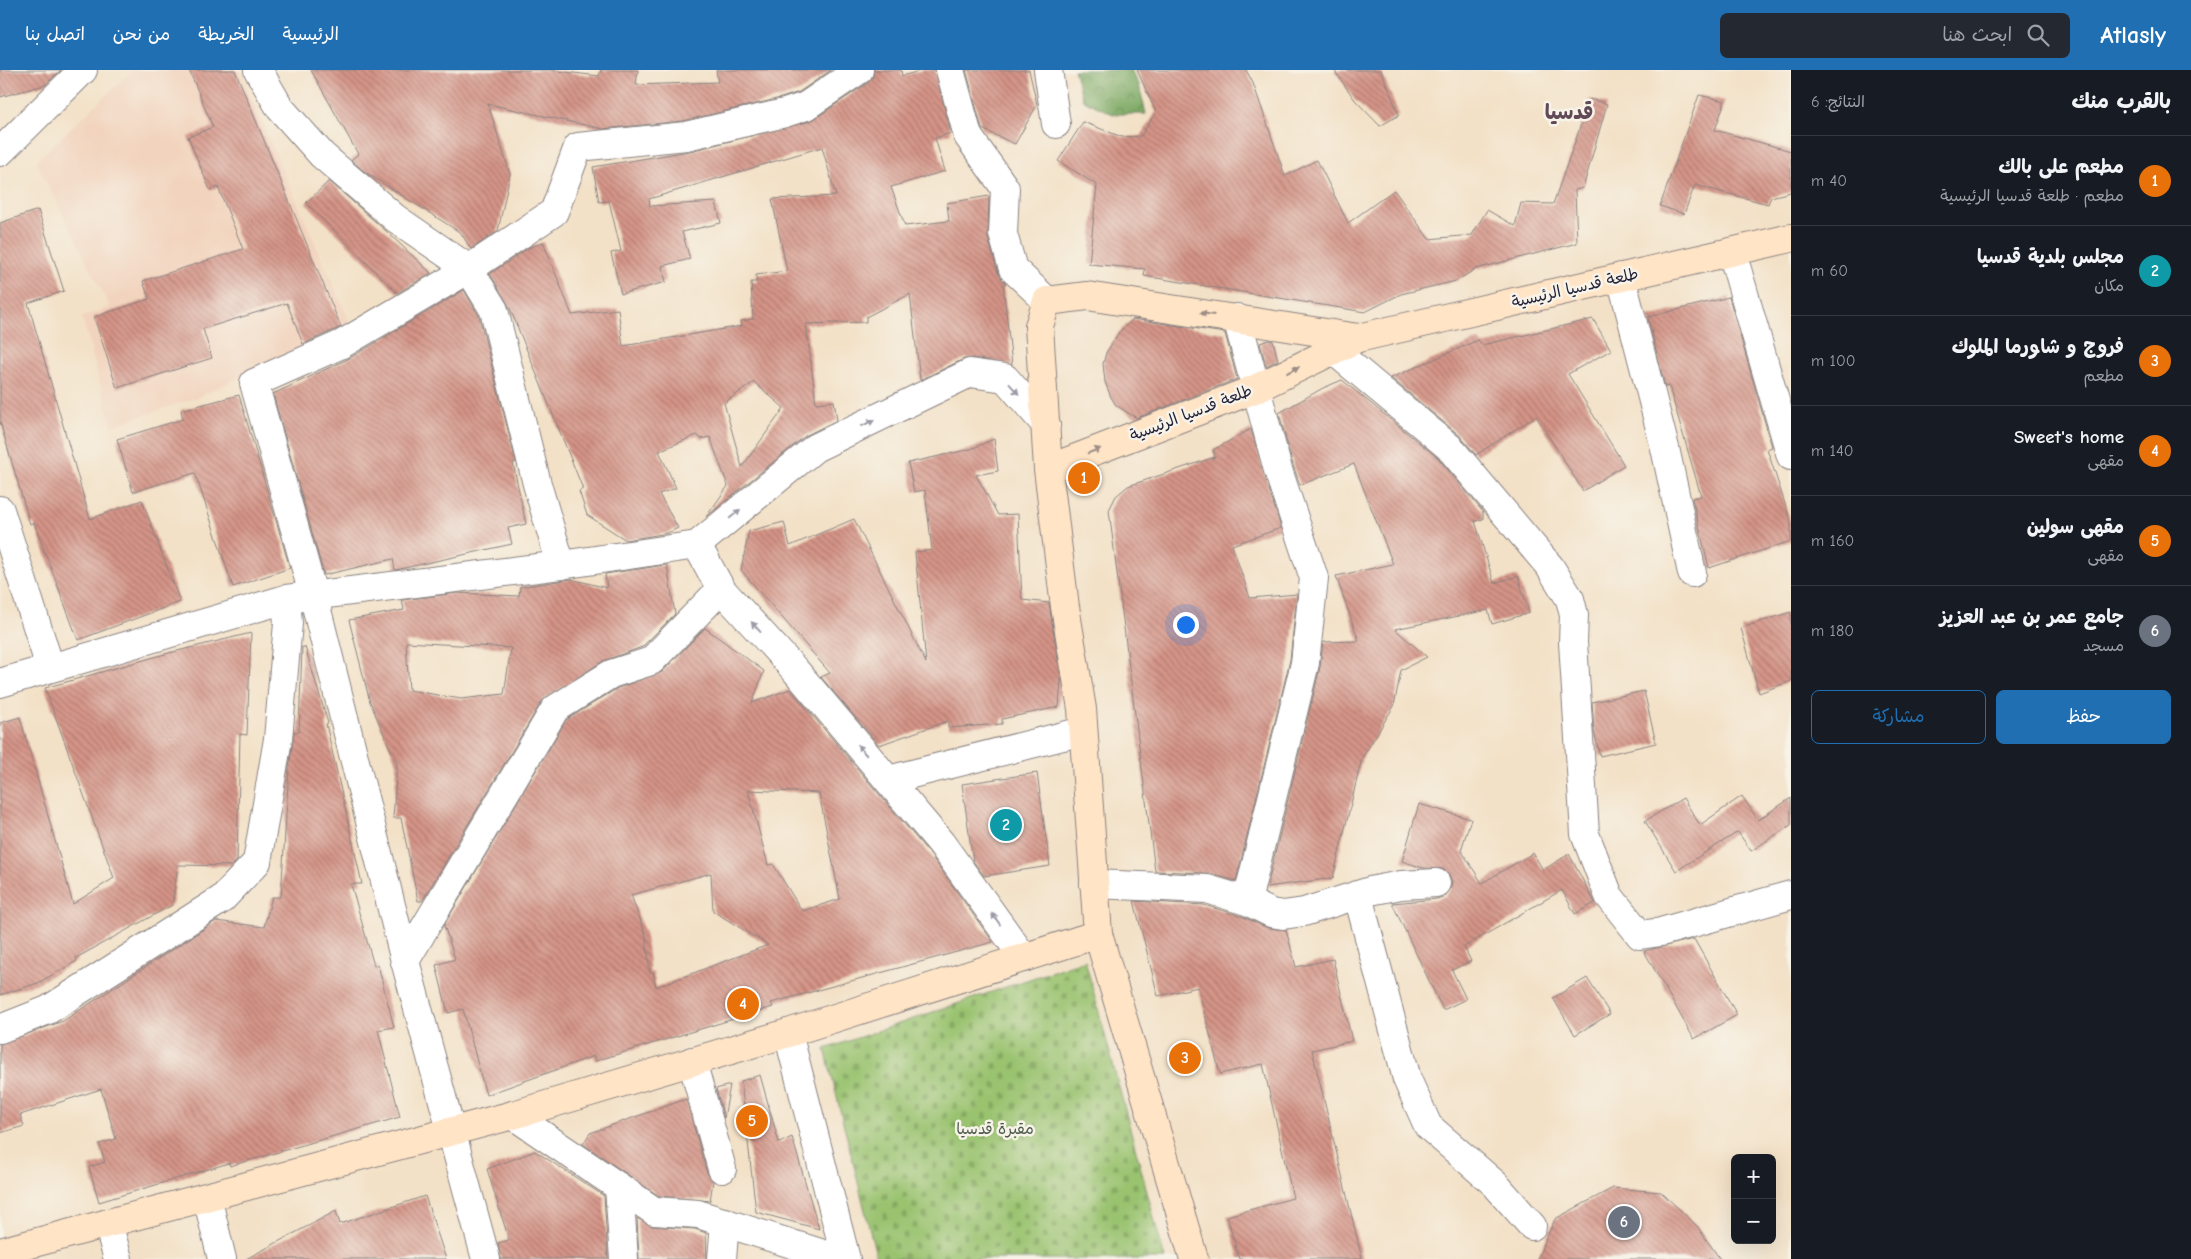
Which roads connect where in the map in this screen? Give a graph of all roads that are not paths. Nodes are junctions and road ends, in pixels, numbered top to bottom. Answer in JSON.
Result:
{"nodes":[{"id":1,"x":82,"y":70,"type":"edge"},
{"id":2,"x":258,"y":70,"type":"edge"},
{"id":3,"x":859,"y":70,"type":"edge"},
{"id":4,"x":950,"y":70,"type":"edge"},
{"id":5,"x":1048,"y":70,"type":"edge"},
{"id":6,"x":1056,"y":124,"type":"dead end"},
{"id":7,"x":0,"y":152,"type":"edge"},
{"id":8,"x":1791,"y":238,"type":"edge"},
{"id":9,"x":1732,"y":252,"type":"junction"},
{"id":10,"x":469,"y":269,"type":"junction"},
{"id":11,"x":1621,"y":277,"type":"junction"},
{"id":12,"x":1047,"y":301,"type":"junction"},
{"id":13,"x":1237,"y":318,"type":"junction"},
{"id":14,"x":1358,"y":338,"type":"junction"},
{"id":15,"x":1333,"y":350,"type":"junction"},
{"id":16,"x":1255,"y":389,"type":"junction"},
{"id":17,"x":1046,"y":425,"type":"junction"},
{"id":18,"x":1791,"y":456,"type":"edge"},
{"id":19,"x":1048,"y":469,"type":"junction"},
{"id":20,"x":0,"y":510,"type":"edge"},
{"id":21,"x":697,"y":545,"type":"junction"},
{"id":22,"x":561,"y":565,"type":"junction"},
{"id":23,"x":1692,"y":573,"type":"dead end"},
{"id":24,"x":722,"y":589,"type":"junction"},
{"id":25,"x":314,"y":594,"type":"junction"},
{"id":26,"x":286,"y":599,"type":"junction"},
{"id":27,"x":50,"y":667,"type":"junction"},
{"id":28,"x":0,"y":683,"type":"edge"},
{"id":29,"x":1083,"y":731,"type":"junction"},
{"id":30,"x":888,"y":780,"type":"junction"},
{"id":31,"x":1436,"y":883,"type":"dead end"},
{"id":32,"x":1094,"y":884,"type":"junction"},
{"id":33,"x":1791,"y":895,"type":"edge"},
{"id":34,"x":1358,"y":896,"type":"junction"},
{"id":35,"x":1247,"y":901,"type":"junction"},
{"id":36,"x":1098,"y":934,"type":"junction"},
{"id":37,"x":1024,"y":958,"type":"junction"},
{"id":38,"x":405,"y":961,"type":"junction"},
{"id":39,"x":0,"y":1029,"type":"edge"},
{"id":40,"x":788,"y":1033,"type":"junction"},
{"id":41,"x":692,"y":1061,"type":"junction"},
{"id":42,"x":513,"y":1115,"type":"junction"},
{"id":43,"x":452,"y":1131,"type":"junction"},
{"id":44,"x":722,"y":1170,"type":"dead end"},
{"id":45,"x":619,"y":1187,"type":"junction"},
{"id":46,"x":207,"y":1196,"type":"junction"},
{"id":47,"x":725,"y":1222,"type":"junction"},
{"id":48,"x":108,"y":1223,"type":"junction"},
{"id":49,"x":1532,"y":1226,"type":"dead end"},
{"id":50,"x":0,"y":1252,"type":"edge"},
{"id":51,"x":118,"y":1259,"type":"edge"},
{"id":52,"x":222,"y":1259,"type":"edge"},
{"id":53,"x":486,"y":1259,"type":"edge"},
{"id":54,"x":624,"y":1259,"type":"edge"},
{"id":55,"x":722,"y":1259,"type":"edge"},
{"id":56,"x":839,"y":1259,"type":"edge"},
{"id":57,"x":846,"y":1259,"type":"edge"},
{"id":58,"x":1194,"y":1259,"type":"edge"}],
"edges":[{"from":1,"to":7,"type":"street"},
{"from":2,"to":10,"type":"street"},
{"from":3,"to":10,"type":"street"},
{"from":4,"to":12,"type":"street"},
{"from":5,"to":6,"type":"street"},
{"from":8,"to":9,"type":"main road","name":"طلعة قدسيا الرئيسية"},
{"from":9,"to":11,"type":"main road","name":"طلعة قدسيا الرئيسية"},
{"from":9,"to":18,"type":"street"},
{"from":10,"to":22,"type":"street"},
{"from":10,"to":25,"type":"street"},
{"from":11,"to":14,"type":"main road","name":"طلعة قدسيا الرئيسية"},
{"from":11,"to":23,"type":"street"},
{"from":13,"to":12,"type":"main road","name":"طلعة قدسيا الرئيسية","one_way":true},
{"from":12,"to":17,"type":"main road"},
{"from":13,"to":14,"type":"main road","name":"طلعة قدسيا الرئيسية"},
{"from":13,"to":16,"type":"street"},
{"from":14,"to":15,"type":"main road","name":"طلعة قدسيا الرئيسية"},
{"from":16,"to":15,"type":"main road","name":"طلعة قدسيا الرئيسية","one_way":true},
{"from":15,"to":33,"type":"street"},
{"from":19,"to":16,"type":"main road","name":"طلعة قدسيا الرئيسية","one_way":true},
{"from":16,"to":35,"type":"street"},
{"from":17,"to":19,"type":"main road"},
{"from":21,"to":17,"type":"street","one_way":true},
{"from":19,"to":29,"type":"main road"},
{"from":20,"to":27,"type":"street"},
{"from":21,"to":22,"type":"street"},
{"from":21,"to":24,"type":"street"},
{"from":22,"to":25,"type":"street"},
{"from":30,"to":24,"type":"street","one_way":true},
{"from":24,"to":38,"type":"street"},
{"from":25,"to":26,"type":"street"},
{"from":25,"to":38,"type":"street"},
{"from":26,"to":27,"type":"street"},
{"from":26,"to":39,"type":"street"},
{"from":27,"to":28,"type":"street"},
{"from":29,"to":30,"type":"street"},
{"from":29,"to":32,"type":"main road"},
{"from":37,"to":30,"type":"street","one_way":true},
{"from":31,"to":34,"type":"street"},
{"from":32,"to":35,"type":"street"},
{"from":32,"to":36,"type":"main road"},
{"from":34,"to":35,"type":"street"},
{"from":34,"to":49,"type":"street"},
{"from":36,"to":37,"type":"main road"},
{"from":36,"to":58,"type":"main road"},
{"from":37,"to":40,"type":"main road"},
{"from":38,"to":43,"type":"street"},
{"from":40,"to":41,"type":"main road"},
{"from":40,"to":57,"type":"street"},
{"from":41,"to":42,"type":"main road"},
{"from":41,"to":44,"type":"street"},
{"from":42,"to":43,"type":"main road"},
{"from":42,"to":45,"type":"street"},
{"from":43,"to":46,"type":"main road"},
{"from":43,"to":53,"type":"street"},
{"from":45,"to":47,"type":"street"},
{"from":45,"to":54,"type":"street"},
{"from":46,"to":48,"type":"main road"},
{"from":46,"to":52,"type":"street"},
{"from":47,"to":55,"type":"street"},
{"from":47,"to":56,"type":"street"},
{"from":48,"to":50,"type":"main road"},
{"from":48,"to":51,"type":"street"}]}
